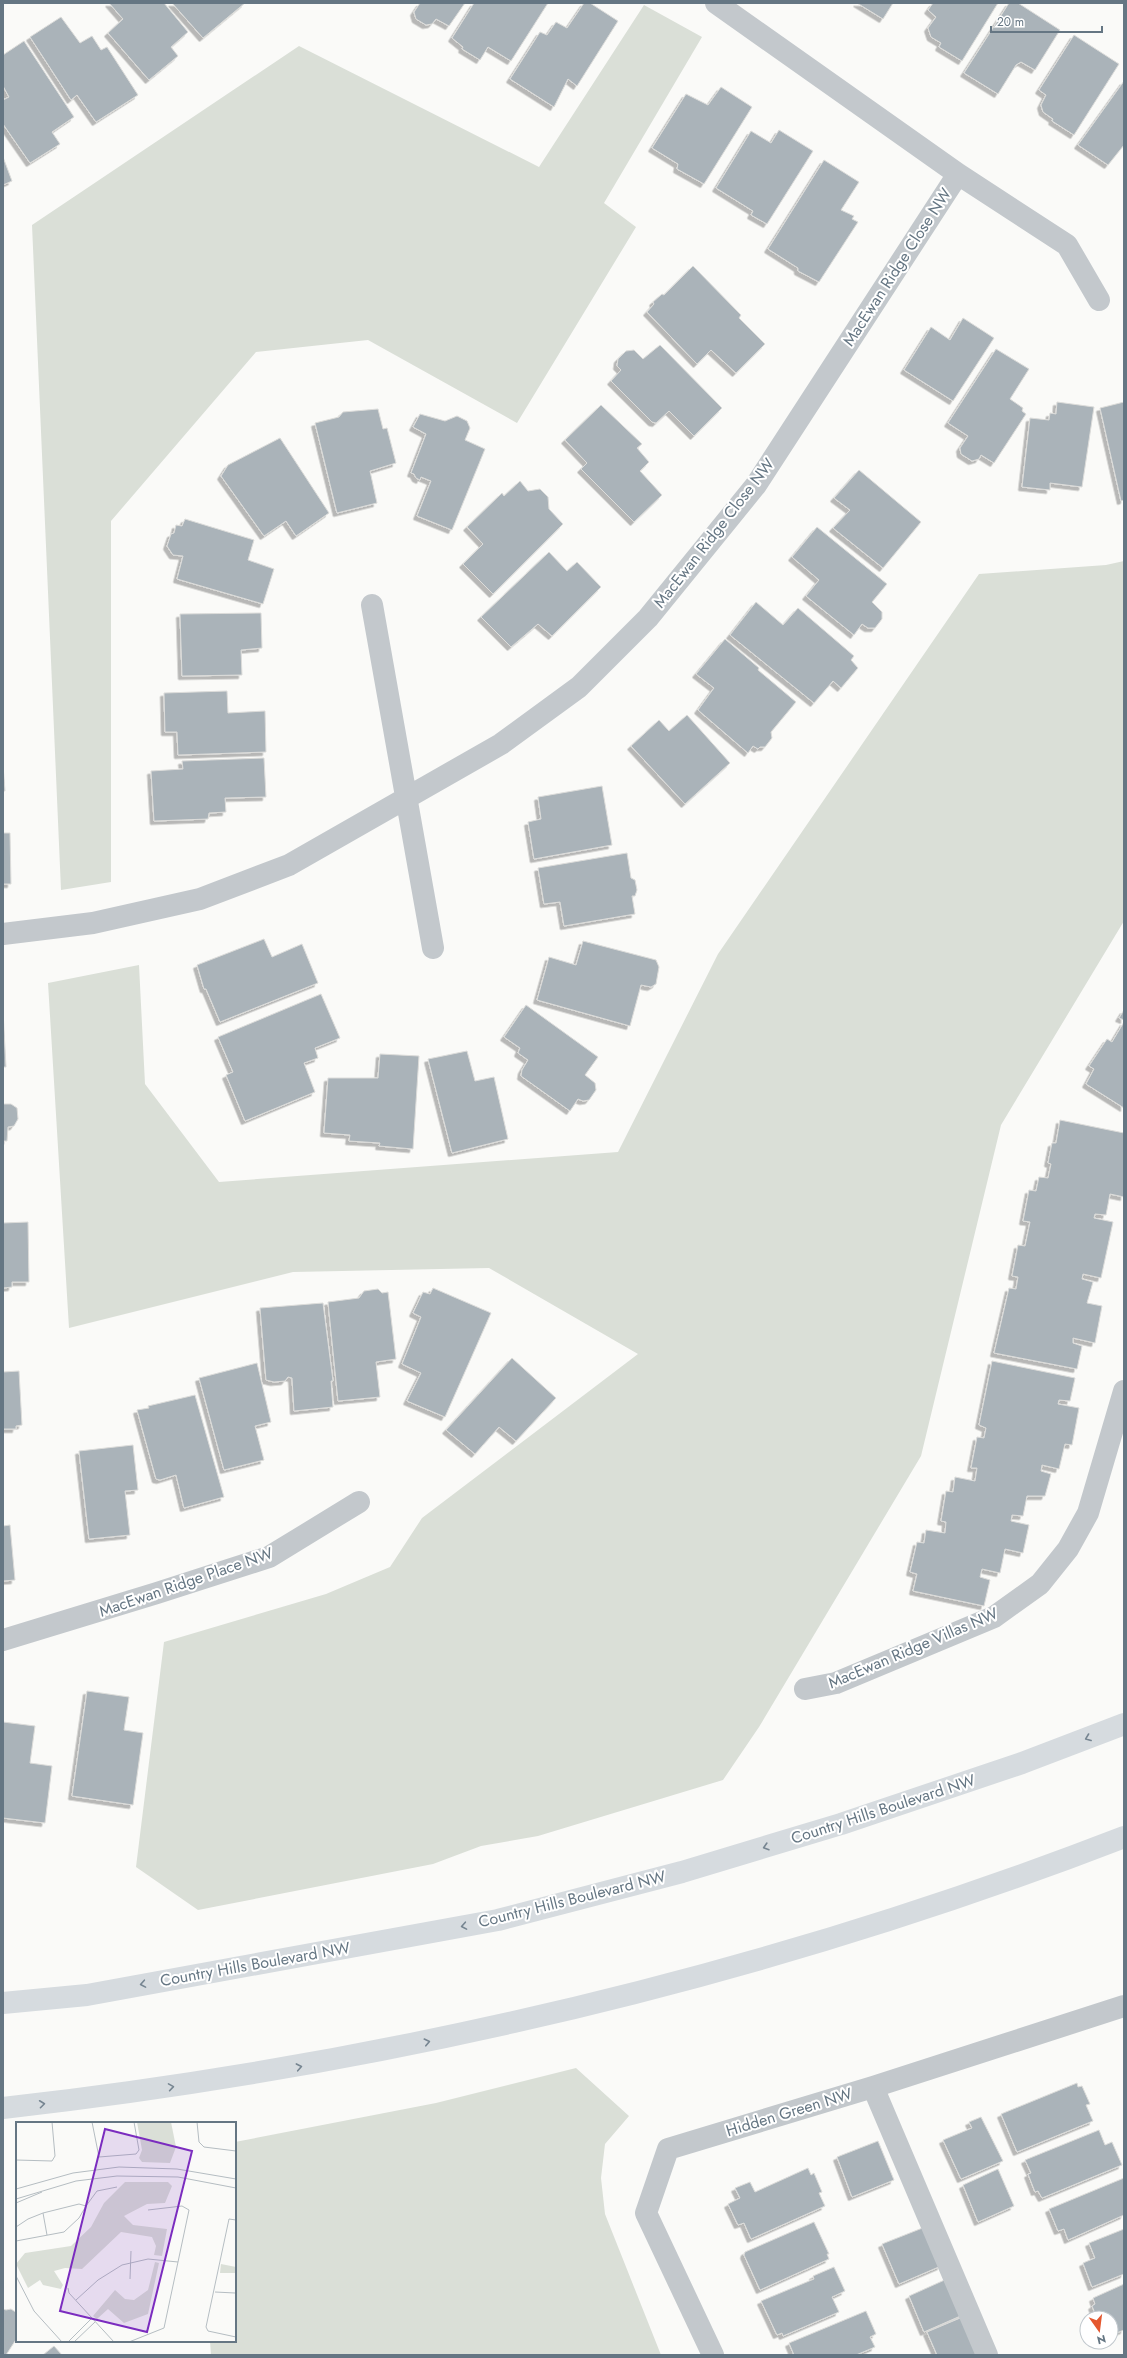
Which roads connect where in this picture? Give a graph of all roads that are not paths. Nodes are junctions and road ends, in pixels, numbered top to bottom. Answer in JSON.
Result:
{"nodes":[{"id":1,"x":716,"y":3,"type":"edge"},
{"id":2,"x":958,"y":174,"type":"junction"},
{"id":3,"x":1099,"y":300,"type":"dead end"},
{"id":4,"x":372,"y":605,"type":"dead end"},
{"id":5,"x":405,"y":797,"type":"junction"},
{"id":6,"x":3,"y":934,"type":"edge"},
{"id":7,"x":433,"y":948,"type":"dead end"},
{"id":8,"x":1124,"y":1391,"type":"edge"},
{"id":9,"x":359,"y":1502,"type":"dead end"},
{"id":10,"x":3,"y":1640,"type":"edge"},
{"id":11,"x":805,"y":1690,"type":"dead end"},
{"id":12,"x":1124,"y":1724,"type":"edge"},
{"id":13,"x":1124,"y":1837,"type":"edge"},
{"id":14,"x":3,"y":2003,"type":"edge"},
{"id":15,"x":1124,"y":2006,"type":"edge"},
{"id":16,"x":873,"y":2087,"type":"junction"},
{"id":17,"x":3,"y":2108,"type":"edge"},
{"id":18,"x":714,"y":2355,"type":"edge"},
{"id":19,"x":987,"y":2355,"type":"edge"}],
"edges":[{"from":1,"to":2,"type":"street","name":"MacEwan Ridge Close NW"},
{"from":2,"to":3,"type":"street","name":"MacEwan Ridge Close NW"},
{"from":2,"to":5,"type":"street","name":"MacEwan Ridge Close NW"},
{"from":4,"to":5,"type":"street"},
{"from":5,"to":6,"type":"street","name":"MacEwan Ridge Close NW"},
{"from":5,"to":7,"type":"street"},
{"from":8,"to":11,"type":"street","name":"MacEwan Ridge Villas NW"},
{"from":9,"to":10,"type":"street","name":"MacEwan Ridge Place NW"},
{"from":12,"to":14,"type":"main road","name":"Country Hills Boulevard NW","one_way":true},
{"from":17,"to":13,"type":"main road","one_way":true},
{"from":15,"to":16,"type":"street","name":"Hidden Green NW"},
{"from":16,"to":18,"type":"street","name":"Hidden Green NW"},
{"from":16,"to":19,"type":"street"}]}
